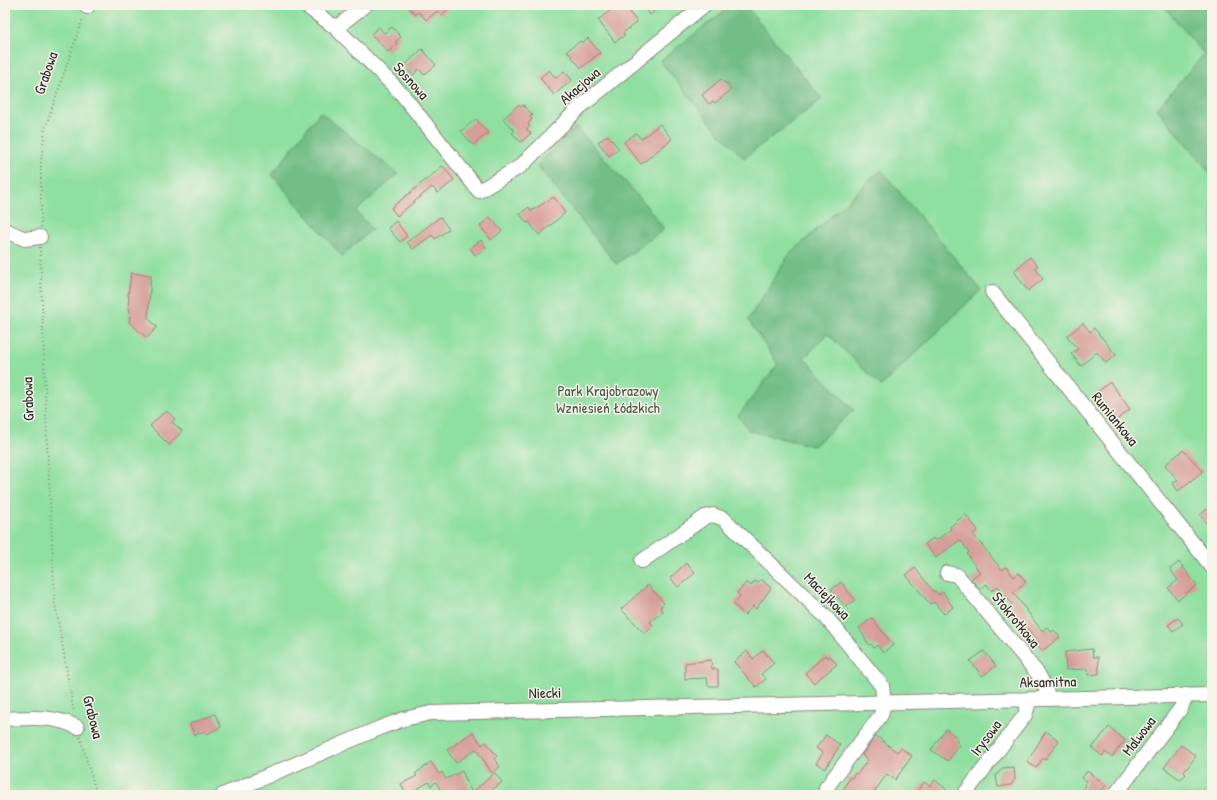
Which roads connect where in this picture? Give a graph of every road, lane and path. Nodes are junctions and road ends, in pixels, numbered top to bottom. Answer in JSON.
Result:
{"nodes":[{"id":1,"x":305,"y":5,"type":"edge"},
{"id":2,"x":365,"y":5,"type":"edge"},
{"id":3,"x":704,"y":5,"type":"edge"},
{"id":4,"x":87,"y":6,"type":"edge"},
{"id":5,"x":336,"y":28,"type":"junction"},
{"id":6,"x":479,"y":191,"type":"joint"},
{"id":7,"x":5,"y":230,"type":"edge"},
{"id":8,"x":40,"y":237,"type":"junction"},
{"id":9,"x":992,"y":292,"type":"dead end"},
{"id":10,"x":642,"y":561,"type":"dead end"},
{"id":11,"x":1212,"y":567,"type":"edge"},
{"id":12,"x":947,"y":573,"type":"dead end"},
{"id":13,"x":1186,"y":695,"type":"junction"},
{"id":14,"x":1212,"y":695,"type":"edge"},
{"id":15,"x":1030,"y":699,"type":"junction"},
{"id":16,"x":1048,"y":699,"type":"junction"},
{"id":17,"x":884,"y":703,"type":"junction"},
{"id":18,"x":5,"y":719,"type":"edge"},
{"id":19,"x":77,"y":727,"type":"junction"},
{"id":20,"x":826,"y":788,"type":"dead end"},
{"id":21,"x":97,"y":795,"type":"edge"},
{"id":22,"x":223,"y":795,"type":"edge"},
{"id":23,"x":964,"y":795,"type":"edge"},
{"id":24,"x":1115,"y":795,"type":"edge"}],
"edges":[{"from":1,"to":5,"type":"street","name":"Sosnowa"},
{"from":2,"to":5,"type":"street"},
{"from":3,"to":6,"type":"street","name":"Akacjowa"},
{"from":4,"to":8,"type":"path","name":"Grabowa"},
{"from":5,"to":6,"type":"street","name":"Sosnowa"},
{"from":7,"to":8,"type":"street"},
{"from":8,"to":19,"type":"path","name":"Grabowa"},
{"from":9,"to":11,"type":"street","name":"Rumiankowa"},
{"from":10,"to":17,"type":"street","name":"Maciejkowa"},
{"from":12,"to":16,"type":"street","name":"Stokrotkowa"},
{"from":13,"to":14,"type":"street","name":"Aksamitna"},
{"from":13,"to":16,"type":"street","name":"Aksamitna"},
{"from":13,"to":24,"type":"street","name":"Malwowa"},
{"from":15,"to":16,"type":"street","name":"Aksamitna"},
{"from":15,"to":17,"type":"street","name":"Aksamitna"},
{"from":15,"to":23,"type":"street","name":"Irysowa"},
{"from":17,"to":20,"type":"street"},
{"from":17,"to":22,"type":"street","name":"Niecki"},
{"from":18,"to":19,"type":"street"},
{"from":19,"to":21,"type":"path","name":"Grabowa"}]}
